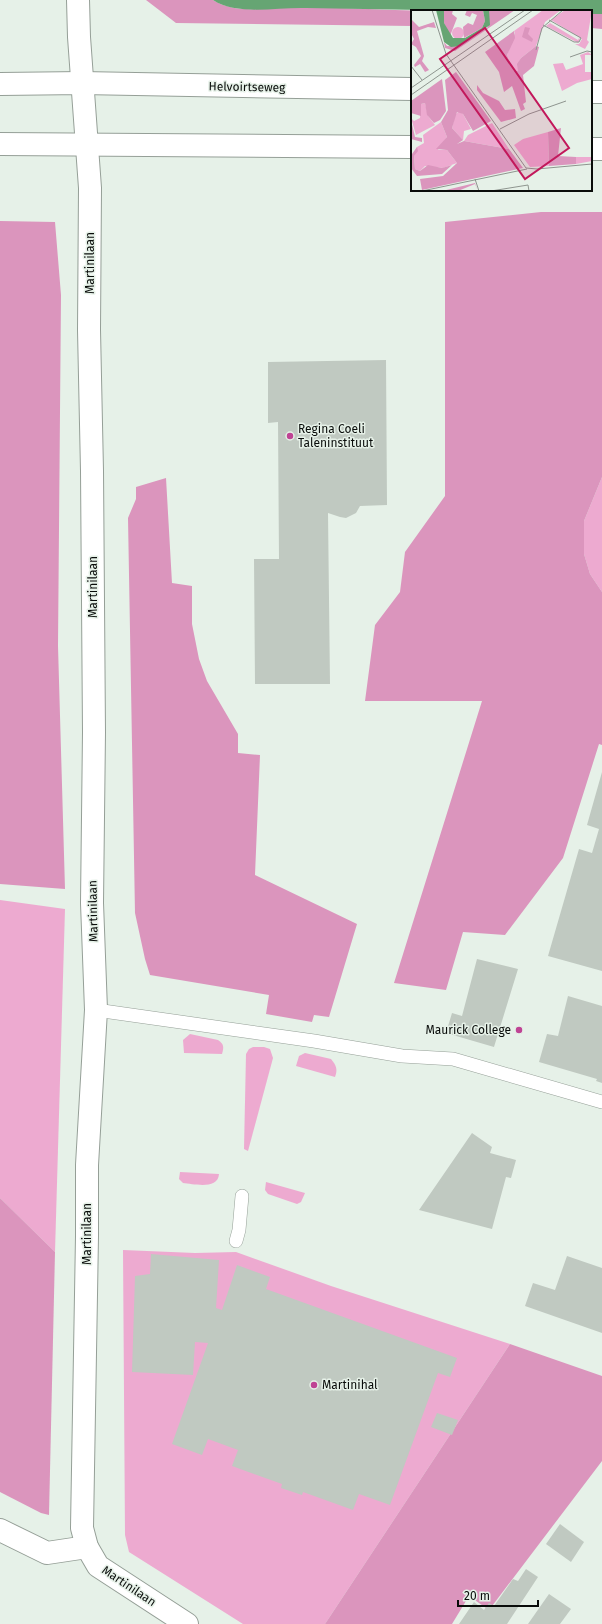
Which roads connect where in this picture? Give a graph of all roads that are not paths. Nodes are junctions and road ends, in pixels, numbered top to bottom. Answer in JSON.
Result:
{"nodes":[{"id":1,"x":78,"y":0,"type":"edge"},
{"id":2,"x":0,"y":84,"type":"edge"},
{"id":3,"x":82,"y":84,"type":"junction"},
{"id":4,"x":411,"y":89,"type":"edge"},
{"id":5,"x":0,"y":144,"type":"edge"},
{"id":6,"x":88,"y":145,"type":"junction"},
{"id":7,"x":411,"y":147,"type":"edge"},
{"id":8,"x":96,"y":1010,"type":"junction"},
{"id":9,"x":602,"y":1102,"type":"edge"},
{"id":10,"x":242,"y":1196,"type":"dead end"},
{"id":11,"x":236,"y":1241,"type":"dead end"},
{"id":12,"x":0,"y":1530,"type":"edge"},
{"id":13,"x":87,"y":1547,"type":"junction"},
{"id":14,"x":187,"y":1624,"type":"edge"}],
"edges":[{"from":1,"to":3,"type":"street"},
{"from":2,"to":3,"type":"street","name":"Helvoirtseweg"},
{"from":3,"to":4,"type":"street","name":"Helvoirtseweg"},
{"from":3,"to":6,"type":"street"},
{"from":5,"to":6,"type":"street"},
{"from":6,"to":7,"type":"street"},
{"from":6,"to":8,"type":"street","name":"Martinilaan"},
{"from":8,"to":9,"type":"lane"},
{"from":8,"to":13,"type":"street","name":"Martinilaan"},
{"from":10,"to":11,"type":"lane"},
{"from":12,"to":13,"type":"street"},
{"from":13,"to":14,"type":"street","name":"Martinilaan"}]}
